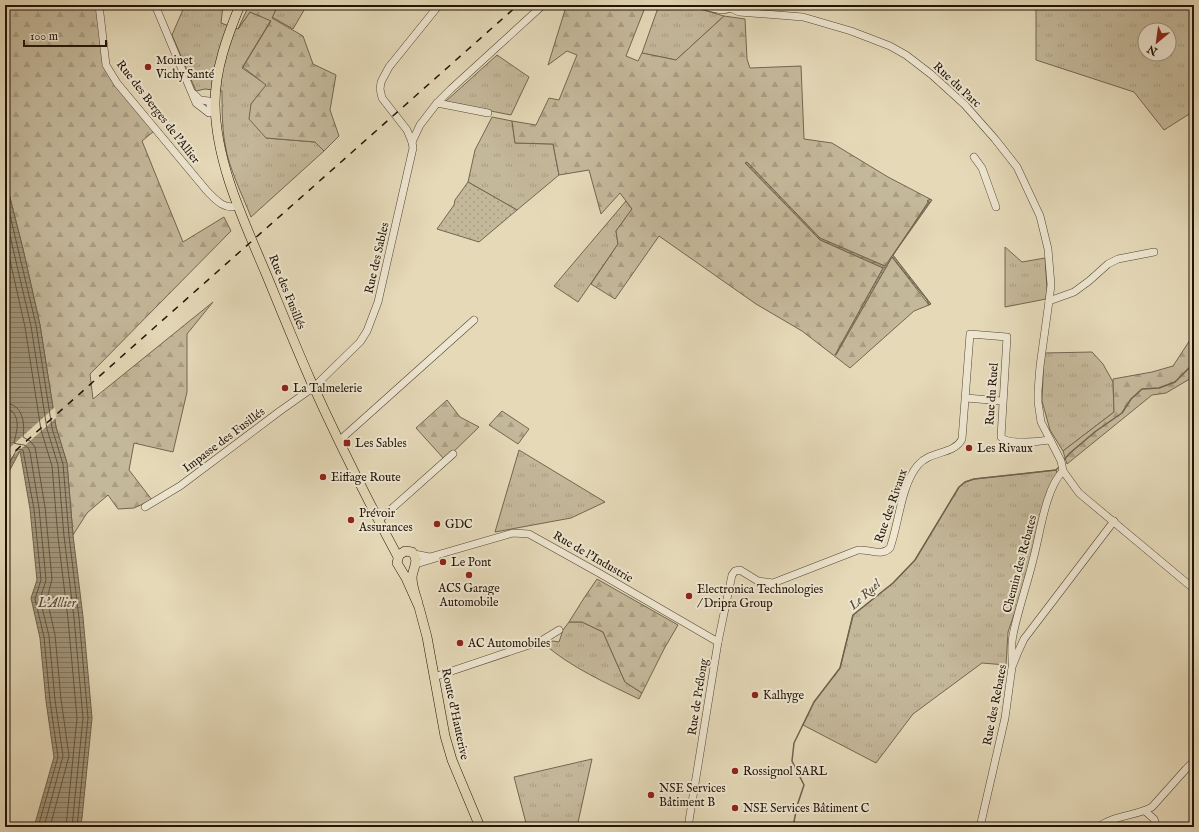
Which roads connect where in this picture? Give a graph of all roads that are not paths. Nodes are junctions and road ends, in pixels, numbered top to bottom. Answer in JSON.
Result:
{"nodes":[{"id":1,"x":99,"y":5,"type":"edge"},
{"id":2,"x":155,"y":5,"type":"edge"},
{"id":3,"x":239,"y":5,"type":"edge"},
{"id":4,"x":439,"y":5,"type":"edge"},
{"id":5,"x":543,"y":5,"type":"edge"},
{"id":6,"x":702,"y":5,"type":"edge"},
{"id":7,"x":733,"y":6,"type":"edge"},
{"id":8,"x":190,"y":91,"type":"junction"},
{"id":9,"x":437,"y":103,"type":"junction"},
{"id":10,"x":211,"y":107,"type":"junction"},
{"id":11,"x":488,"y":113,"type":"dead end"},
{"id":12,"x":420,"y":125,"type":"junction"},
{"id":13,"x":407,"y":130,"type":"junction"},
{"id":14,"x":412,"y":142,"type":"junction"},
{"id":15,"x":974,"y":157,"type":"dead end"},
{"id":16,"x":238,"y":206,"type":"junction"},
{"id":17,"x":996,"y":207,"type":"dead end"},
{"id":18,"x":1154,"y":252,"type":"dead end"},
{"id":19,"x":1049,"y":301,"type":"junction"},
{"id":20,"x":474,"y":320,"type":"dead end"},
{"id":21,"x":970,"y":334,"type":"joint"},
{"id":22,"x":325,"y":375,"type":"junction"},
{"id":23,"x":309,"y":378,"type":"junction"},
{"id":24,"x":314,"y":387,"type":"junction"},
{"id":25,"x":966,"y":398,"type":"junction"},
{"id":26,"x":1002,"y":401,"type":"junction"},
{"id":27,"x":340,"y":440,"type":"junction"},
{"id":28,"x":1050,"y":440,"type":"junction"},
{"id":29,"x":453,"y":454,"type":"dead end"},
{"id":30,"x":1063,"y":471,"type":"junction"},
{"id":31,"x":145,"y":507,"type":"dead end"},
{"id":32,"x":1114,"y":521,"type":"junction"},
{"id":33,"x":380,"y":523,"type":"junction"},
{"id":34,"x":410,"y":552,"type":"junction"},
{"id":35,"x":448,"y":552,"type":"junction"},
{"id":36,"x":398,"y":558,"type":"junction"},
{"id":37,"x":415,"y":565,"type":"junction"},
{"id":38,"x":400,"y":568,"type":"junction"},
{"id":39,"x":735,"y":571,"type":"joint"},
{"id":40,"x":1194,"y":589,"type":"edge"},
{"id":41,"x":418,"y":603,"type":"junction"},
{"id":42,"x":559,"y":630,"type":"dead end"},
{"id":43,"x":718,"y":642,"type":"junction"},
{"id":44,"x":1012,"y":667,"type":"junction"},
{"id":45,"x":434,"y":678,"type":"junction"},
{"id":46,"x":1194,"y":761,"type":"edge"},
{"id":47,"x":1145,"y":811,"type":"junction"},
{"id":48,"x":480,"y":827,"type":"edge"},
{"id":49,"x":688,"y":827,"type":"edge"},
{"id":50,"x":980,"y":827,"type":"edge"},
{"id":51,"x":1098,"y":827,"type":"edge"},
{"id":52,"x":1157,"y":827,"type":"edge"}],
"edges":[{"from":1,"to":16,"type":"street","name":"Rue des Berges de l'Allier"},
{"from":2,"to":8,"type":"street"},
{"from":3,"to":10,"type":"main road","name":"Rue des Fusillés"},
{"from":4,"to":13,"type":"street","name":"Rue des Sables"},
{"from":5,"to":9,"type":"street"},
{"from":6,"to":7,"type":"street"},
{"from":7,"to":19,"type":"street","name":"Rue du Parc"},
{"from":8,"to":10,"type":"street"},
{"from":8,"to":10,"type":"street"},
{"from":9,"to":11,"type":"street"},
{"from":9,"to":12,"type":"street"},
{"from":10,"to":16,"type":"main road","name":"Rue des Fusillés"},
{"from":10,"to":16,"type":"main road","name":"Rue des Fusillés"},
{"from":12,"to":13,"type":"street"},
{"from":12,"to":14,"type":"street"},
{"from":13,"to":14,"type":"street","name":"Rue des Sables"},
{"from":14,"to":22,"type":"street","name":"Rue des Sables"},
{"from":15,"to":17,"type":"street"},
{"from":16,"to":23,"type":"main road","name":"Rue des Fusillés"},
{"from":18,"to":19,"type":"street"},
{"from":19,"to":28,"type":"street"},
{"from":20,"to":27,"type":"street"},
{"from":21,"to":25,"type":"street","name":"Rue des Rivaux"},
{"from":21,"to":26,"type":"street","name":"Rue du Ruel"},
{"from":22,"to":23,"type":"street"},
{"from":22,"to":24,"type":"street","name":"Rue des Sables"},
{"from":23,"to":24,"type":"main road","name":"Rue des Fusillés"},
{"from":24,"to":27,"type":"main road"},
{"from":24,"to":31,"type":"street","name":"Impasse des Fusillés"},
{"from":25,"to":26,"type":"street"},
{"from":25,"to":39,"type":"street","name":"Rue des Rivaux"},
{"from":26,"to":28,"type":"street","name":"Rue du Ruel"},
{"from":27,"to":33,"type":"main road"},
{"from":28,"to":30,"type":"street"},
{"from":29,"to":33,"type":"street"},
{"from":30,"to":32,"type":"street"},
{"from":30,"to":44,"type":"street","name":"Chemin des Rebates"},
{"from":32,"to":40,"type":"street"},
{"from":32,"to":44,"type":"street","name":"Rue des Rebates"},
{"from":33,"to":34,"type":"main road"},
{"from":33,"to":36,"type":"main road"},
{"from":34,"to":35,"type":"street","name":"Rue de l'Industrie"},
{"from":34,"to":36,"type":"main road"},
{"from":34,"to":37,"type":"main road"},
{"from":35,"to":37,"type":"street","name":"Rue de l'Industrie"},
{"from":35,"to":43,"type":"street","name":"Rue de l'Industrie"},
{"from":36,"to":38,"type":"main road"},
{"from":37,"to":38,"type":"main road"},
{"from":37,"to":41,"type":"main road","name":"Route d'Hauterive"},
{"from":38,"to":41,"type":"main road","name":"Route d'Hauterive"},
{"from":39,"to":43,"type":"street","name":"Rue de Prélong"},
{"from":41,"to":45,"type":"main road","name":"Route d'Hauterive"},
{"from":42,"to":45,"type":"street"},
{"from":43,"to":49,"type":"street","name":"Rue de Prélong"},
{"from":44,"to":50,"type":"street","name":"Rue des Rebates"},
{"from":45,"to":48,"type":"main road","name":"Route d'Hauterive"},
{"from":46,"to":47,"type":"street"},
{"from":47,"to":51,"type":"street"},
{"from":47,"to":52,"type":"street"}]}
